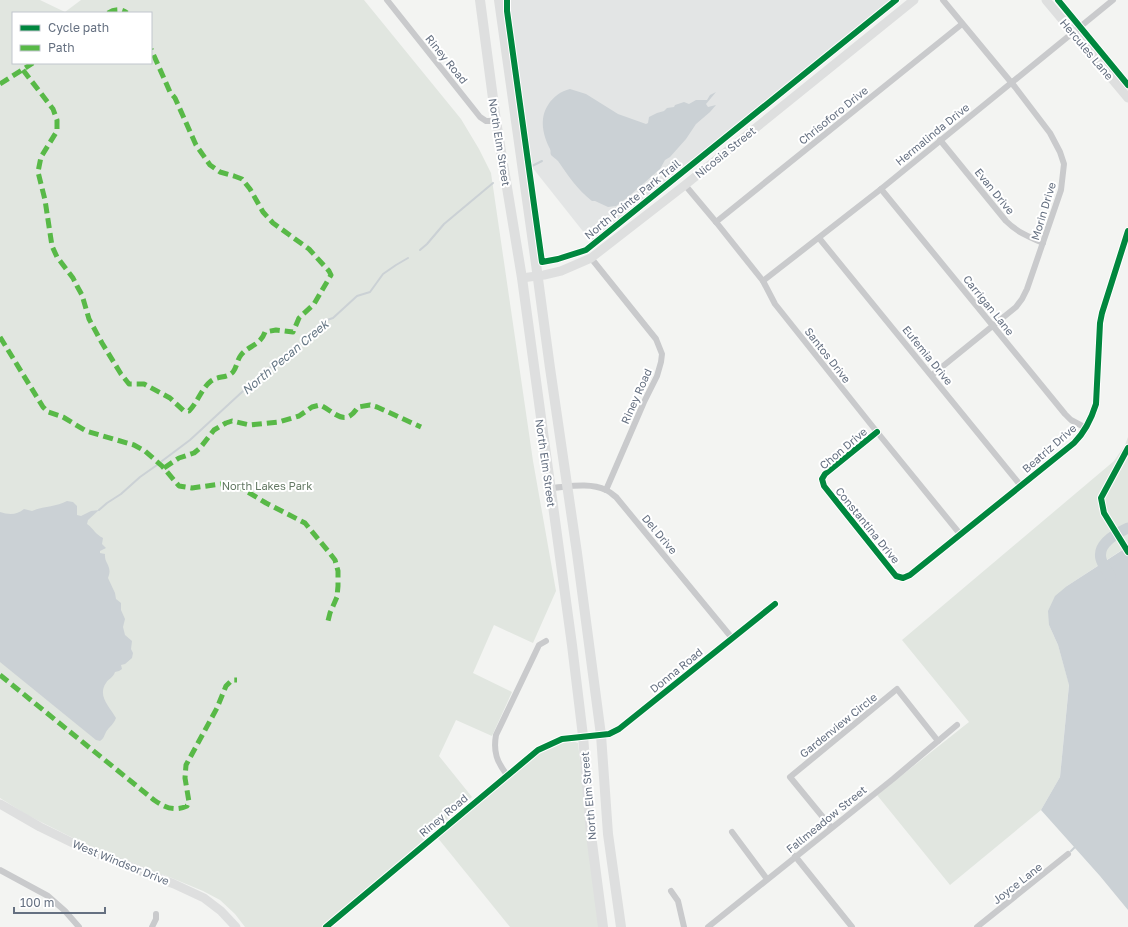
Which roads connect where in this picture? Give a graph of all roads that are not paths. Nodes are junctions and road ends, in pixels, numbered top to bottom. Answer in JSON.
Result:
{"nodes":[{"id":1,"x":387,"y":0,"type":"edge"},
{"id":2,"x":480,"y":0,"type":"edge"},
{"id":3,"x":499,"y":0,"type":"edge"},
{"id":4,"x":914,"y":0,"type":"edge"},
{"id":5,"x":943,"y":0,"type":"edge"},
{"id":6,"x":1046,"y":0,"type":"edge"},
{"id":7,"x":1113,"y":0,"type":"edge"},
{"id":8,"x":962,"y":24,"type":"junction"},
{"id":9,"x":1073,"y":32,"type":"junction"},
{"id":10,"x":1011,"y":82,"type":"junction"},
{"id":11,"x":1126,"y":92,"type":"edge"},
{"id":12,"x":496,"y":121,"type":"junction"},
{"id":13,"x":940,"y":140,"type":"junction"},
{"id":14,"x":685,"y":185,"type":"junction"},
{"id":15,"x":881,"y":189,"type":"junction"},
{"id":16,"x":716,"y":222,"type":"junction"},
{"id":17,"x":1128,"y":231,"type":"edge"},
{"id":18,"x":819,"y":238,"type":"junction"},
{"id":19,"x":1043,"y":243,"type":"junction"},
{"id":20,"x":590,"y":258,"type":"junction"},
{"id":21,"x":538,"y":276,"type":"junction"},
{"id":22,"x":522,"y":278,"type":"junction"},
{"id":23,"x":763,"y":281,"type":"junction"},
{"id":24,"x":992,"y":326,"type":"junction"},
{"id":25,"x":932,"y":375,"type":"junction"},
{"id":26,"x":1086,"y":428,"type":"junction"},
{"id":27,"x":877,"y":432,"type":"junction"},
{"id":28,"x":822,"y":479,"type":"joint"},
{"id":29,"x":1020,"y":486,"type":"junction"},
{"id":30,"x":568,"y":487,"type":"junction"},
{"id":31,"x":550,"y":488,"type":"junction"},
{"id":32,"x":606,"y":490,"type":"junction"},
{"id":33,"x":960,"y":534,"type":"junction"},
{"id":34,"x":903,"y":578,"type":"joint"},
{"id":35,"x":775,"y":604,"type":"dead end"},
{"id":36,"x":732,"y":638,"type":"junction"},
{"id":37,"x":546,"y":641,"type":"dead end"},
{"id":38,"x":957,"y":725,"type":"dead end"},
{"id":39,"x":601,"y":735,"type":"junction"},
{"id":40,"x":583,"y":736,"type":"junction"},
{"id":41,"x":938,"y":741,"type":"junction"},
{"id":42,"x":507,"y":775,"type":"junction"},
{"id":43,"x":0,"y":804,"type":"edge"},
{"id":44,"x":831,"y":827,"type":"junction"},
{"id":45,"x":732,"y":832,"type":"dead end"},
{"id":46,"x":1068,"y":854,"type":"dead end"},
{"id":47,"x":795,"y":856,"type":"junction"},
{"id":48,"x":0,"y":870,"type":"edge"},
{"id":49,"x":767,"y":879,"type":"junction"},
{"id":50,"x":671,"y":891,"type":"dead end"},
{"id":51,"x":156,"y":914,"type":"dead end"},
{"id":52,"x":79,"y":927,"type":"edge"},
{"id":53,"x":152,"y":927,"type":"edge"},
{"id":54,"x":236,"y":927,"type":"edge"},
{"id":55,"x":326,"y":927,"type":"edge"},
{"id":56,"x":603,"y":927,"type":"edge"},
{"id":57,"x":621,"y":927,"type":"edge"},
{"id":58,"x":684,"y":927,"type":"edge"},
{"id":59,"x":708,"y":927,"type":"edge"},
{"id":60,"x":852,"y":927,"type":"edge"},
{"id":61,"x":977,"y":927,"type":"edge"}],
"edges":[{"from":1,"to":12,"type":"street","name":"Riney Road"},
{"from":2,"to":12,"type":"main road","name":"North Elm Street"},
{"from":3,"to":21,"type":"main road","name":"North Elm Street"},
{"from":4,"to":14,"type":"street","name":"Nicosia Street"},
{"from":5,"to":8,"type":"street","name":"Morin Drive"},
{"from":6,"to":9,"type":"street","name":"Hercules Lane"},
{"from":7,"to":9,"type":"street","name":"Hermalinda Drive"},
{"from":8,"to":10,"type":"street","name":"Morin Drive"},
{"from":8,"to":16,"type":"street","name":"Chrisoforo Drive"},
{"from":9,"to":10,"type":"street","name":"Hermalinda Drive"},
{"from":9,"to":11,"type":"street","name":"Hercules Lane"},
{"from":10,"to":13,"type":"street","name":"Hermalinda Drive"},
{"from":10,"to":19,"type":"street","name":"Morin Drive"},
{"from":12,"to":22,"type":"main road","name":"North Elm Street"},
{"from":13,"to":15,"type":"street","name":"Hermalinda Drive"},
{"from":13,"to":19,"type":"street","name":"Evan Drive"},
{"from":14,"to":16,"type":"street","name":"Santos Drive"},
{"from":14,"to":20,"type":"street","name":"Nicosia Street"},
{"from":15,"to":18,"type":"street","name":"Hermalinda Drive"},
{"from":15,"to":24,"type":"street","name":"Carrigan Lane"},
{"from":16,"to":23,"type":"street","name":"Santos Drive"},
{"from":17,"to":26,"type":"street","name":"Beatriz Drive"},
{"from":18,"to":23,"type":"street","name":"Hermalinda Drive"},
{"from":18,"to":25,"type":"street","name":"Eufemia Drive"},
{"from":19,"to":24,"type":"street","name":"Morin Drive"},
{"from":20,"to":21,"type":"street","name":"Nicosia Street"},
{"from":20,"to":32,"type":"street","name":"Riney Road"},
{"from":21,"to":22,"type":"street","name":"Nicosia Street"},
{"from":21,"to":30,"type":"main road","name":"North Elm Street"},
{"from":22,"to":31,"type":"main road","name":"North Elm Street"},
{"from":23,"to":27,"type":"street","name":"Santos Drive"},
{"from":24,"to":25,"type":"street","name":"Morin Drive"},
{"from":24,"to":26,"type":"street","name":"Carrigan Lane"},
{"from":25,"to":29,"type":"street","name":"Eufemia Drive"},
{"from":26,"to":29,"type":"street","name":"Beatriz Drive"},
{"from":27,"to":28,"type":"street","name":"Chon Drive"},
{"from":27,"to":33,"type":"street","name":"Santos Drive"},
{"from":28,"to":34,"type":"street","name":"Constantina Drive"},
{"from":29,"to":33,"type":"street","name":"Beatriz Drive"},
{"from":30,"to":31,"type":"street"},
{"from":30,"to":32,"type":"street"},
{"from":30,"to":39,"type":"main road","name":"North Elm Street"},
{"from":31,"to":40,"type":"main road","name":"North Elm Street"},
{"from":32,"to":36,"type":"street","name":"Del Drive"},
{"from":33,"to":34,"type":"street","name":"Beatriz Drive"},
{"from":35,"to":36,"type":"street","name":"Donna Road"},
{"from":36,"to":39,"type":"street","name":"Donna Road"},
{"from":37,"to":42,"type":"street"},
{"from":38,"to":41,"type":"street","name":"Fallmeadow Street"},
{"from":39,"to":40,"type":"street","name":"Donna Road"},
{"from":39,"to":57,"type":"main road","name":"North Elm Street"},
{"from":40,"to":42,"type":"street","name":"Riney Road"},
{"from":40,"to":56,"type":"main road","name":"North Elm Street"},
{"from":41,"to":44,"type":"street","name":"Fallmeadow Street"},
{"from":41,"to":44,"type":"street","name":"Gardenview Circle"},
{"from":42,"to":55,"type":"street","name":"Riney Road"},
{"from":43,"to":54,"type":"street","name":"West Windsor Drive"},
{"from":44,"to":47,"type":"street","name":"Fallmeadow Street"},
{"from":45,"to":49,"type":"street"},
{"from":46,"to":61,"type":"street","name":"Joyce Lane"},
{"from":47,"to":49,"type":"street","name":"Fallmeadow Street"},
{"from":47,"to":60,"type":"street"},
{"from":48,"to":52,"type":"street"},
{"from":49,"to":59,"type":"street","name":"Fallmeadow Street"},
{"from":50,"to":58,"type":"street"},
{"from":51,"to":53,"type":"street"}]}
